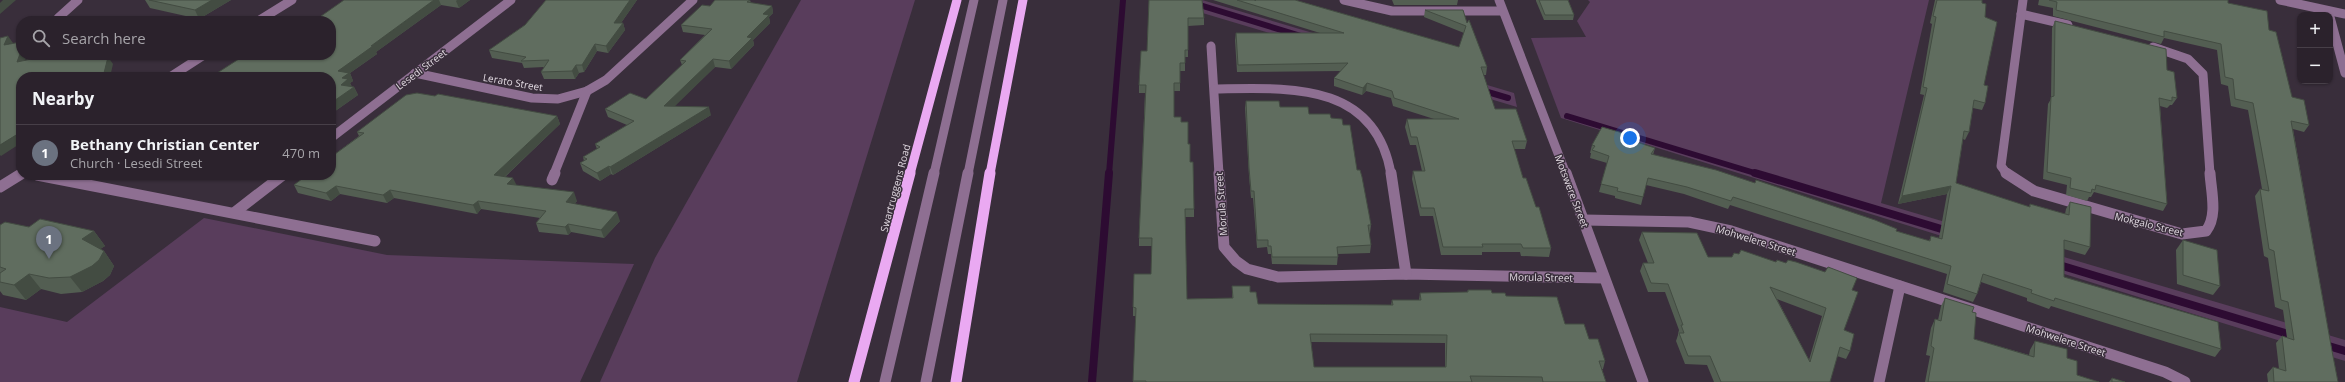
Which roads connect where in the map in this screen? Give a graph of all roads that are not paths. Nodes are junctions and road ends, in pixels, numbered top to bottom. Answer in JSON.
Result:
{"nodes":[{"id":1,"x":78,"y":0,"type":"edge"},
{"id":2,"x":292,"y":0,"type":"edge"},
{"id":3,"x":511,"y":0,"type":"edge"},
{"id":4,"x":693,"y":0,"type":"edge"},
{"id":5,"x":957,"y":0,"type":"edge"},
{"id":6,"x":974,"y":0,"type":"edge"},
{"id":7,"x":1003,"y":0,"type":"edge"},
{"id":8,"x":1023,"y":0,"type":"edge"},
{"id":9,"x":1344,"y":0,"type":"edge"},
{"id":10,"x":1498,"y":0,"type":"edge"},
{"id":11,"x":2023,"y":0,"type":"edge"},
{"id":12,"x":2280,"y":0,"type":"edge"},
{"id":13,"x":2326,"y":0,"type":"edge"},
{"id":14,"x":1502,"y":11,"type":"junction"},
{"id":15,"x":2322,"y":12,"type":"edge"},
{"id":16,"x":2329,"y":12,"type":"edge"},
{"id":17,"x":2021,"y":14,"type":"junction"},
{"id":18,"x":2333,"y":14,"type":"edge"},
{"id":19,"x":2345,"y":14,"type":"edge"},
{"id":20,"x":60,"y":16,"type":"edge"},
{"id":21,"x":266,"y":16,"type":"edge"},
{"id":22,"x":2080,"y":28,"type":"edge"},
{"id":23,"x":2333,"y":29,"type":"edge"},
{"id":24,"x":2145,"y":44,"type":"edge"},
{"id":25,"x":1211,"y":46,"type":"dead end"},
{"id":26,"x":196,"y":60,"type":"edge"},
{"id":27,"x":178,"y":72,"type":"edge"},
{"id":28,"x":2345,"y":73,"type":"edge"},
{"id":29,"x":415,"y":74,"type":"junction"},
{"id":30,"x":1215,"y":89,"type":"junction"},
{"id":31,"x":588,"y":91,"type":"junction"},
{"id":32,"x":336,"y":134,"type":"edge"},
{"id":33,"x":16,"y":177,"type":"edge"},
{"id":34,"x":64,"y":180,"type":"edge"},
{"id":35,"x":276,"y":180,"type":"edge"},
{"id":36,"x":552,"y":180,"type":"dead end"},
{"id":37,"x":0,"y":187,"type":"edge"},
{"id":38,"x":234,"y":212,"type":"junction"},
{"id":39,"x":1584,"y":220,"type":"junction"},
{"id":40,"x":375,"y":241,"type":"dead end"},
{"id":41,"x":1406,"y":274,"type":"junction"},
{"id":42,"x":1604,"y":278,"type":"junction"},
{"id":43,"x":1900,"y":286,"type":"junction"},
{"id":44,"x":854,"y":382,"type":"edge"},
{"id":45,"x":884,"y":382,"type":"edge"},
{"id":46,"x":926,"y":382,"type":"edge"},
{"id":47,"x":956,"y":382,"type":"edge"},
{"id":48,"x":1643,"y":382,"type":"edge"},
{"id":49,"x":1879,"y":382,"type":"edge"},
{"id":50,"x":2185,"y":382,"type":"edge"}],
"edges":[{"from":1,"to":20,"type":"street"},
{"from":2,"to":21,"type":"street"},
{"from":3,"to":29,"type":"street","name":"Lesedi Street"},
{"from":4,"to":31,"type":"street","name":"Lerato Street"},
{"from":5,"to":44,"type":"main road","name":"Swartruggens Road"},
{"from":6,"to":45,"type":"street"},
{"from":7,"to":46,"type":"street"},
{"from":8,"to":47,"type":"main road"},
{"from":9,"to":14,"type":"street"},
{"from":10,"to":14,"type":"street","name":"Motswere Street"},
{"from":11,"to":17,"type":"street","name":"Mokgalo Street"},
{"from":12,"to":15,"type":"street"},
{"from":13,"to":16,"type":"street"},
{"from":14,"to":39,"type":"street","name":"Motswere Street"},
{"from":17,"to":22,"type":"street"},
{"from":17,"to":24,"type":"street","name":"Mokgalo Street"},
{"from":18,"to":19,"type":"street"},
{"from":23,"to":28,"type":"street"},
{"from":25,"to":30,"type":"street","name":"Morula Street"},
{"from":26,"to":27,"type":"street"},
{"from":29,"to":31,"type":"street","name":"Lerato Street"},
{"from":29,"to":32,"type":"street","name":"Lesedi Street"},
{"from":30,"to":41,"type":"street"},
{"from":30,"to":41,"type":"street","name":"Morula Street"},
{"from":31,"to":36,"type":"street"},
{"from":33,"to":37,"type":"street"},
{"from":34,"to":38,"type":"street"},
{"from":35,"to":38,"type":"street"},
{"from":38,"to":40,"type":"street"},
{"from":39,"to":42,"type":"street","name":"Motswere Street"},
{"from":39,"to":43,"type":"street","name":"Mohwelere Street"},
{"from":41,"to":42,"type":"street","name":"Morula Street"},
{"from":42,"to":48,"type":"street","name":"Motswere Street"},
{"from":43,"to":49,"type":"street"},
{"from":43,"to":50,"type":"street","name":"Mohwelere Street"}]}
